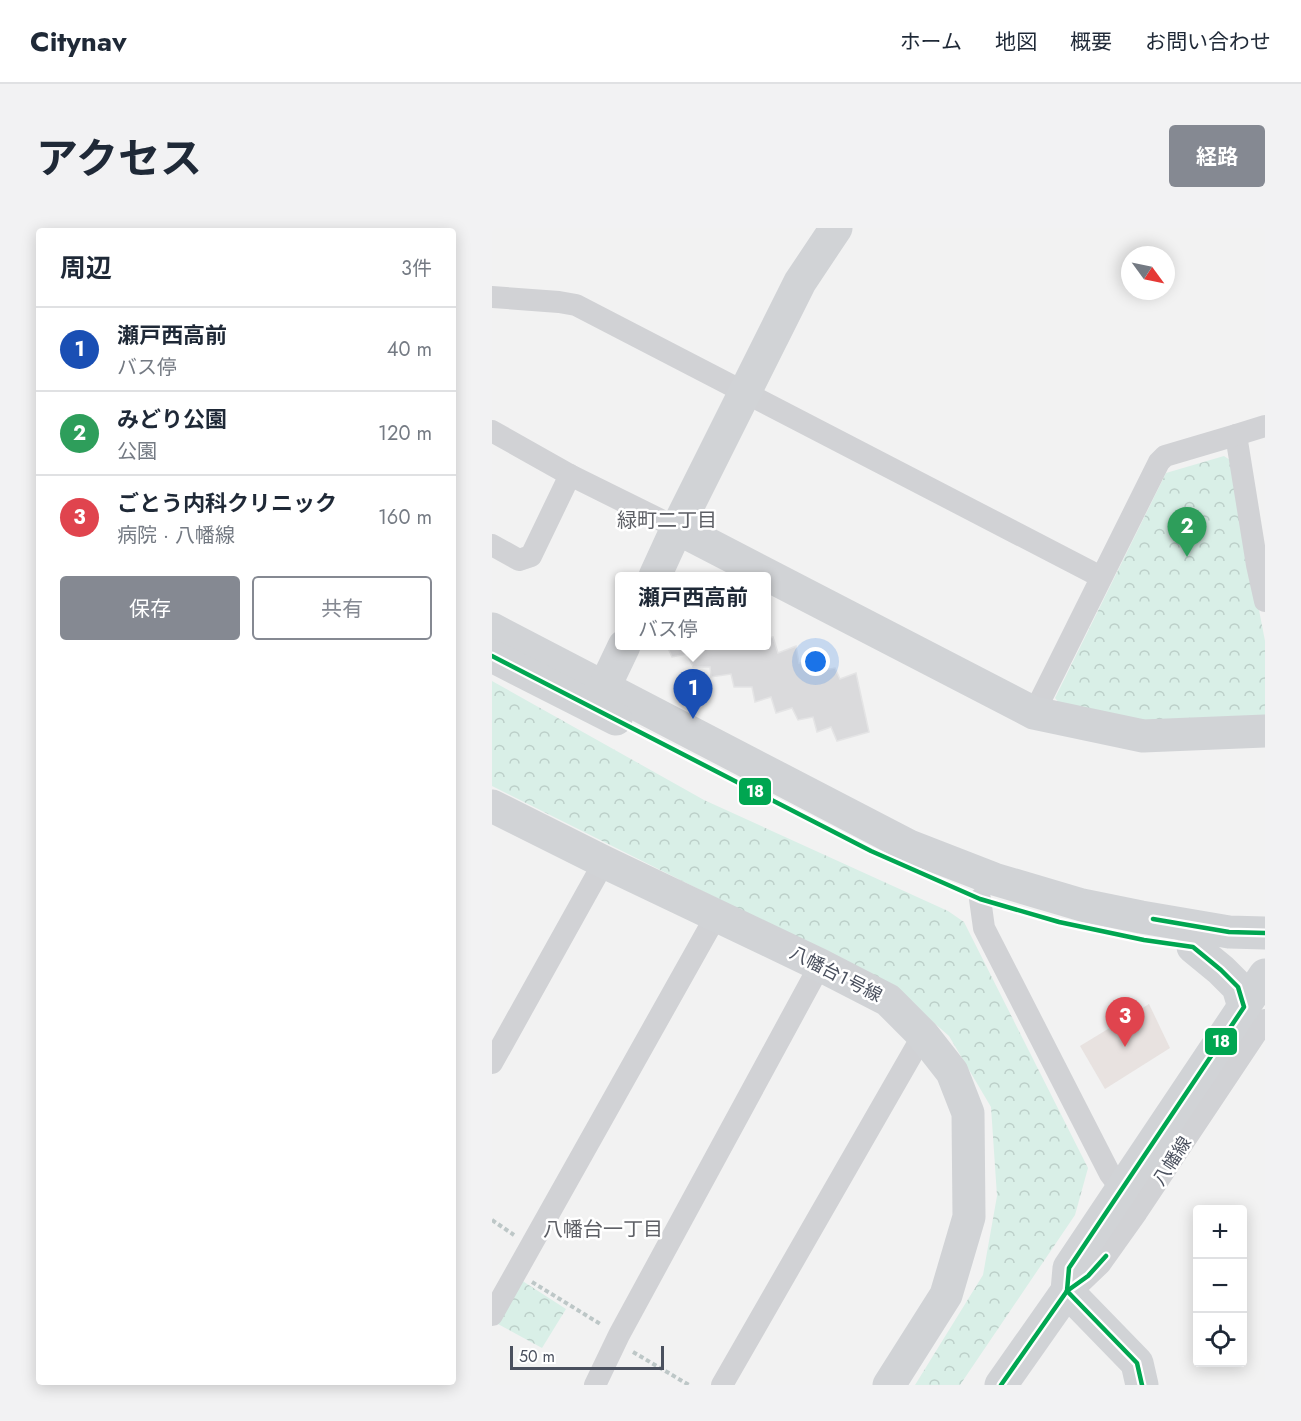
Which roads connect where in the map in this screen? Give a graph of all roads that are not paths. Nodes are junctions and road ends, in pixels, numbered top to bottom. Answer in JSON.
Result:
{"nodes":[{"id":1,"x":836,"y":228,"type":"edge"},
{"id":2,"x":492,"y":297,"type":"edge"},
{"id":3,"x":745,"y":393,"type":"junction"},
{"id":4,"x":1265,"y":426,"type":"edge"},
{"id":5,"x":492,"y":431,"type":"edge"},
{"id":6,"x":1236,"y":435,"type":"junction"},
{"id":7,"x":570,"y":475,"type":"junction"},
{"id":8,"x":677,"y":528,"type":"junction"},
{"id":9,"x":492,"y":545,"type":"edge"},
{"id":10,"x":1261,"y":564,"type":"edge"},
{"id":11,"x":657,"y":572,"type":"edge"},
{"id":12,"x":762,"y":572,"type":"edge"},
{"id":13,"x":771,"y":577,"type":"edge"},
{"id":14,"x":1101,"y":577,"type":"junction"},
{"id":15,"x":1265,"y":601,"type":"edge"},
{"id":16,"x":492,"y":629,"type":"edge"},
{"id":17,"x":622,"y":650,"type":"edge"},
{"id":18,"x":492,"y":656,"type":"edge"},
{"id":19,"x":599,"y":698,"type":"junction"},
{"id":20,"x":1034,"y":713,"type":"junction"},
{"id":21,"x":1265,"y":731,"type":"edge"},
{"id":22,"x":492,"y":806,"type":"edge"},
{"id":23,"x":604,"y":862,"type":"junction"},
{"id":24,"x":980,"y":899,"type":"junction"},
{"id":25,"x":716,"y":916,"type":"junction"},
{"id":26,"x":1265,"y":933,"type":"edge"},
{"id":27,"x":1193,"y":947,"type":"junction"},
{"id":28,"x":1265,"y":956,"type":"edge"},
{"id":29,"x":820,"y":965,"type":"junction"},
{"id":30,"x":1265,"y":975,"type":"edge"},
{"id":31,"x":1255,"y":1013,"type":"edge"},
{"id":32,"x":923,"y":1035,"type":"junction"},
{"id":33,"x":492,"y":1063,"type":"edge"},
{"id":34,"x":1122,"y":1190,"type":"junction"},
{"id":35,"x":1067,"y":1291,"type":"junction"},
{"id":36,"x":492,"y":1315,"type":"edge"},
{"id":37,"x":595,"y":1385,"type":"edge"},
{"id":38,"x":722,"y":1385,"type":"edge"},
{"id":39,"x":889,"y":1385,"type":"edge"},
{"id":40,"x":1001,"y":1385,"type":"edge"},
{"id":41,"x":1142,"y":1385,"type":"edge"}],
"edges":[{"from":1,"to":3,"type":"street"},
{"from":2,"to":3,"type":"street"},
{"from":3,"to":8,"type":"street"},
{"from":3,"to":14,"type":"street"},
{"from":4,"to":6,"type":"street"},
{"from":5,"to":7,"type":"street"},
{"from":6,"to":10,"type":"street"},
{"from":6,"to":14,"type":"street"},
{"from":7,"to":8,"type":"street"},
{"from":7,"to":9,"type":"street"},
{"from":8,"to":11,"type":"street"},
{"from":8,"to":12,"type":"street"},
{"from":10,"to":15,"type":"street"},
{"from":13,"to":20,"type":"street"},
{"from":14,"to":20,"type":"street"},
{"from":16,"to":19,"type":"street"},
{"from":17,"to":19,"type":"street"},
{"from":18,"to":19,"type":"street"},
{"from":19,"to":24,"type":"street"},
{"from":19,"to":26,"type":"street"},
{"from":20,"to":21,"type":"street"},
{"from":22,"to":23,"type":"street","name":"八幡台１号線"},
{"from":23,"to":25,"type":"street","name":"八幡台１号線"},
{"from":23,"to":33,"type":"street"},
{"from":24,"to":27,"type":"street"},
{"from":24,"to":34,"type":"street"},
{"from":25,"to":29,"type":"street","name":"八幡台１号線"},
{"from":25,"to":36,"type":"street"},
{"from":27,"to":28,"type":"street"},
{"from":27,"to":31,"type":"street"},
{"from":29,"to":32,"type":"street","name":"八幡台１号線"},
{"from":29,"to":37,"type":"street"},
{"from":30,"to":31,"type":"street"},
{"from":31,"to":34,"type":"street","name":"八幡線"},
{"from":31,"to":35,"type":"street","name":"八幡線"},
{"from":32,"to":38,"type":"street"},
{"from":32,"to":39,"type":"street","name":"八幡台１号線"},
{"from":34,"to":35,"type":"street","name":"八幡線"},
{"from":35,"to":40,"type":"street","name":"八幡線"},
{"from":35,"to":41,"type":"street"}]}
